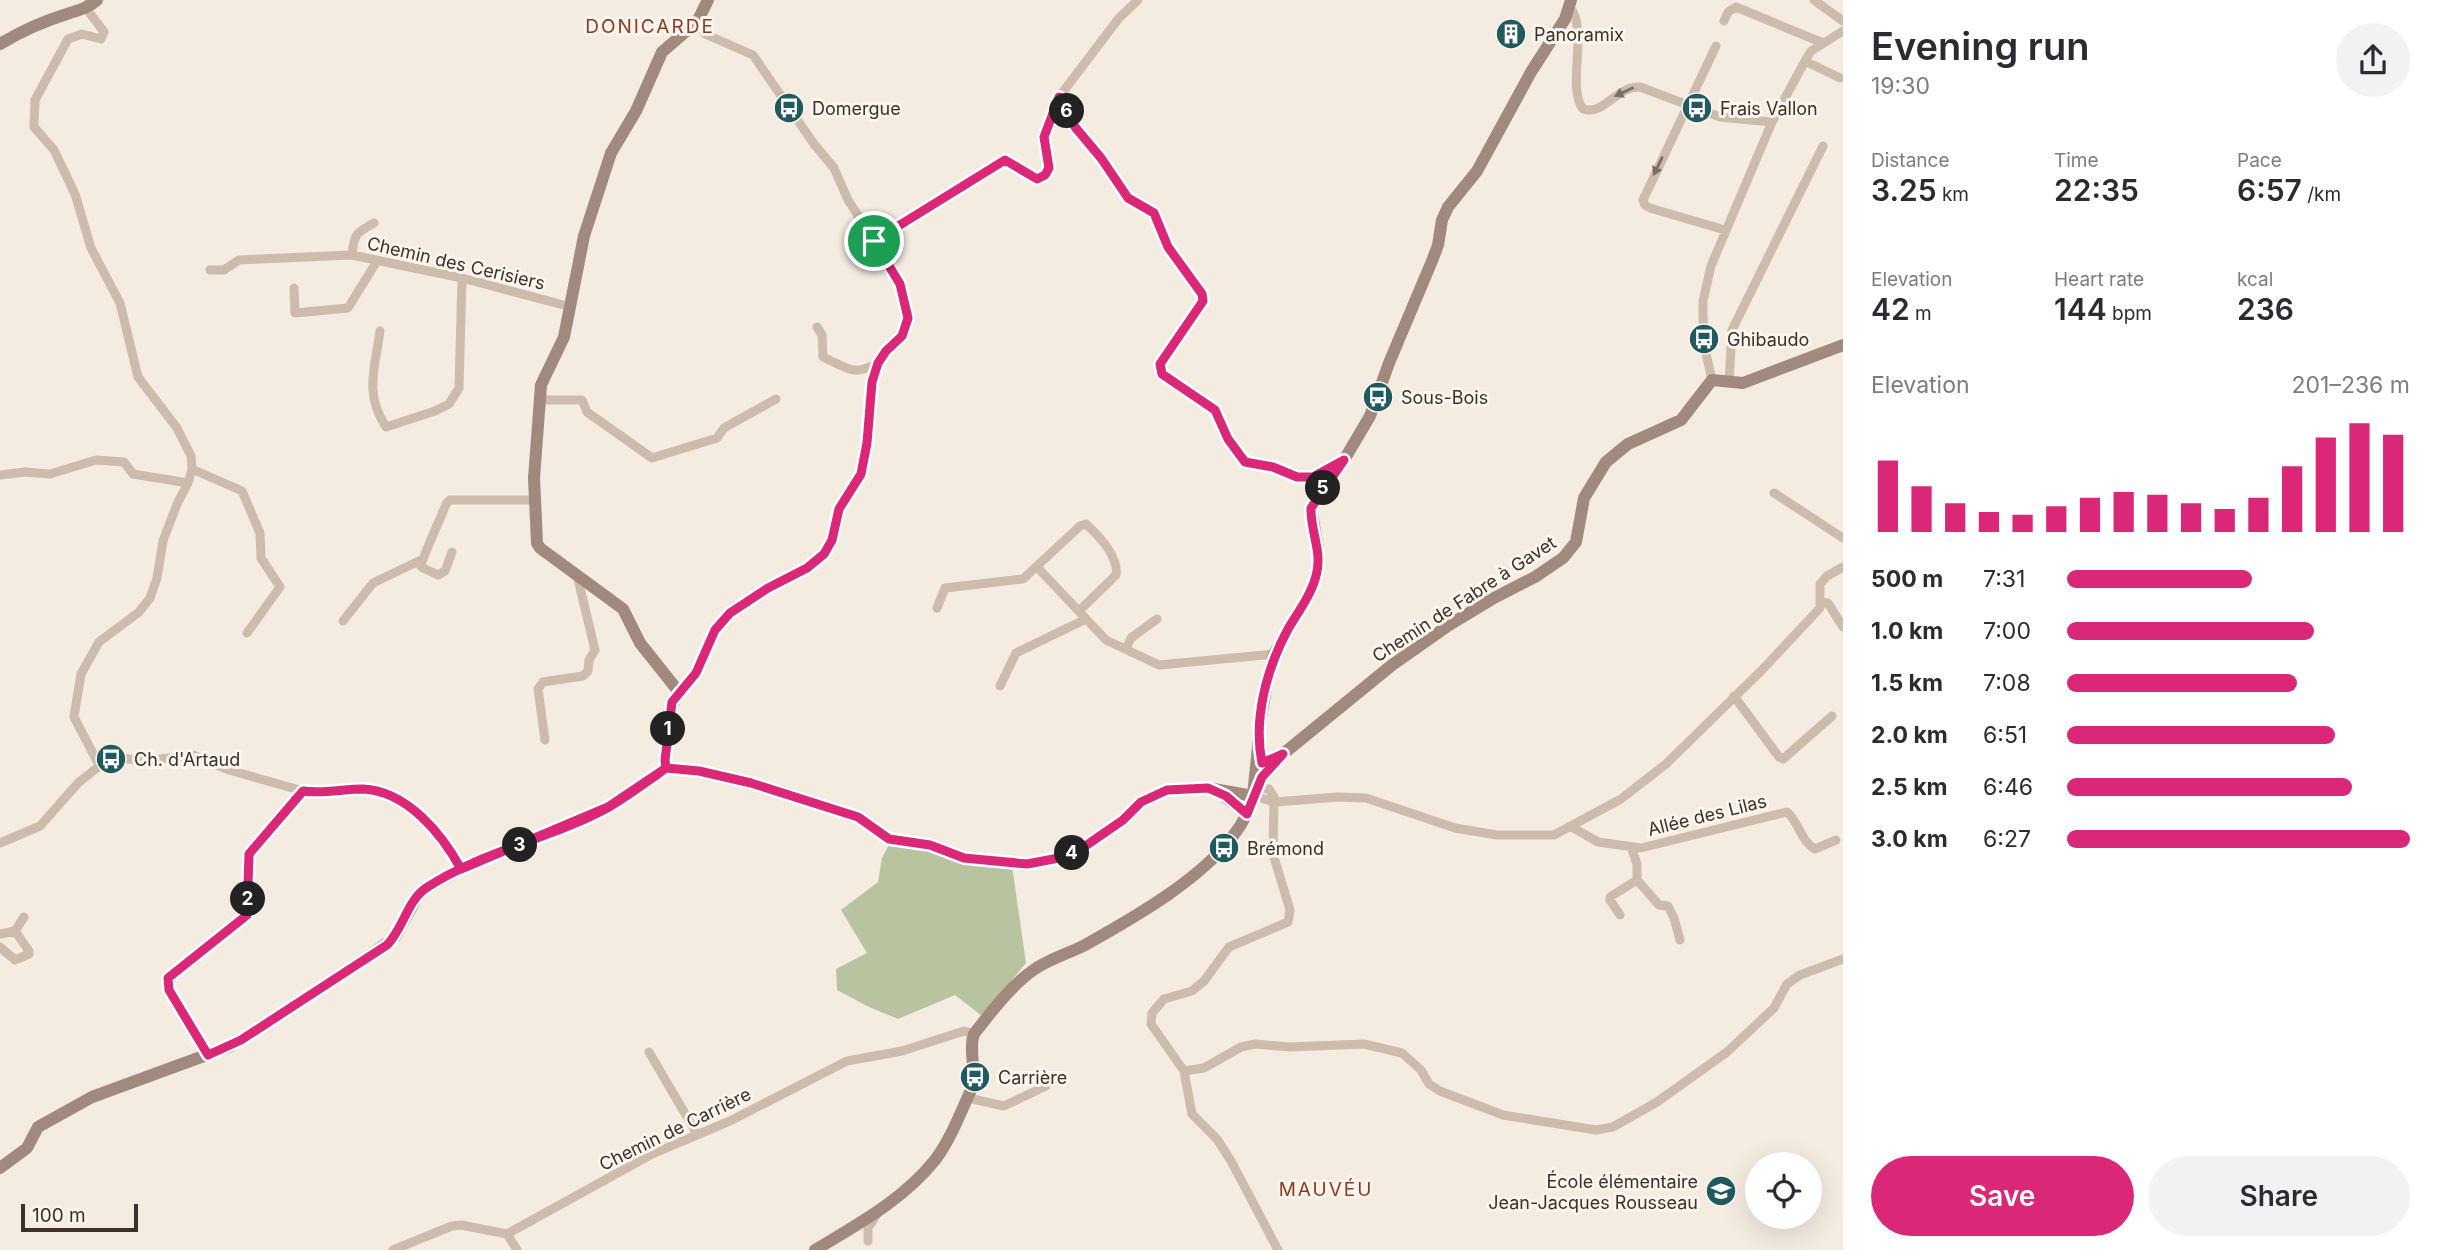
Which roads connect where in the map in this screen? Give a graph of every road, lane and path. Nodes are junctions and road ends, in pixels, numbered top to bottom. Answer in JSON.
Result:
{"nodes":[{"id":1,"x":97,"y":0,"type":"edge"},
{"id":2,"x":708,"y":0,"type":"edge"},
{"id":3,"x":1138,"y":0,"type":"edge"},
{"id":4,"x":1814,"y":0,"type":"edge"},
{"id":5,"x":87,"y":4,"type":"edge"},
{"id":6,"x":1571,"y":4,"type":"edge"},
{"id":7,"x":1724,"y":21,"type":"dead end"},
{"id":8,"x":1843,"y":21,"type":"edge"},
{"id":9,"x":697,"y":22,"type":"junction"},
{"id":10,"x":1843,"y":31,"type":"edge"},
{"id":11,"x":1823,"y":43,"type":"junction"},
{"id":12,"x":0,"y":44,"type":"edge"},
{"id":13,"x":1716,"y":46,"type":"dead end"},
{"id":14,"x":1805,"y":61,"type":"junction"},
{"id":15,"x":1840,"y":78,"type":"dead end"},
{"id":16,"x":1059,"y":97,"type":"junction"},
{"id":17,"x":1688,"y":104,"type":"junction"},
{"id":18,"x":1772,"y":122,"type":"junction"},
{"id":19,"x":1823,"y":146,"type":"dead end"},
{"id":20,"x":374,"y":223,"type":"dead end"},
{"id":21,"x":1726,"y":230,"type":"junction"},
{"id":22,"x":874,"y":241,"type":"junction"},
{"id":23,"x":352,"y":255,"type":"junction"},
{"id":24,"x":377,"y":261,"type":"junction"},
{"id":25,"x":210,"y":270,"type":"dead end"},
{"id":26,"x":462,"y":278,"type":"junction"},
{"id":27,"x":294,"y":288,"type":"dead end"},
{"id":28,"x":571,"y":307,"type":"junction"},
{"id":29,"x":817,"y":327,"type":"dead end"},
{"id":30,"x":380,"y":331,"type":"dead end"},
{"id":31,"x":1843,"y":345,"type":"edge"},
{"id":32,"x":878,"y":363,"type":"junction"},
{"id":33,"x":1712,"y":380,"type":"junction"},
{"id":34,"x":1729,"y":383,"type":"junction"},
{"id":35,"x":776,"y":399,"type":"dead end"},
{"id":36,"x":540,"y":400,"type":"junction"},
{"id":37,"x":1344,"y":460,"type":"junction"},
{"id":38,"x":192,"y":469,"type":"junction"},
{"id":39,"x":0,"y":475,"type":"edge"},
{"id":40,"x":188,"y":483,"type":"junction"},
{"id":41,"x":1774,"y":493,"type":"dead end"},
{"id":42,"x":535,"y":500,"type":"junction"},
{"id":43,"x":1843,"y":538,"type":"edge"},
{"id":44,"x":452,"y":552,"type":"dead end"},
{"id":45,"x":421,"y":560,"type":"junction"},
{"id":46,"x":1037,"y":567,"type":"junction"},
{"id":47,"x":1843,"y":567,"type":"edge"},
{"id":48,"x":576,"y":574,"type":"junction"},
{"id":49,"x":1820,"y":602,"type":"junction"},
{"id":50,"x":937,"y":608,"type":"dead end"},
{"id":51,"x":1083,"y":615,"type":"junction"},
{"id":52,"x":1157,"y":619,"type":"dead end"},
{"id":53,"x":343,"y":621,"type":"dead end"},
{"id":54,"x":1843,"y":627,"type":"edge"},
{"id":55,"x":247,"y":633,"type":"dead end"},
{"id":56,"x":1126,"y":649,"type":"junction"},
{"id":57,"x":1275,"y":654,"type":"junction"},
{"id":58,"x":1000,"y":686,"type":"dead end"},
{"id":59,"x":679,"y":692,"type":"junction"},
{"id":60,"x":1734,"y":696,"type":"junction"},
{"id":61,"x":1832,"y":716,"type":"dead end"},
{"id":62,"x":545,"y":740,"type":"dead end"},
{"id":63,"x":99,"y":765,"type":"junction"},
{"id":64,"x":666,"y":768,"type":"junction"},
{"id":65,"x":1257,"y":780,"type":"junction"},
{"id":66,"x":1208,"y":788,"type":"junction"},
{"id":67,"x":303,"y":791,"type":"junction"},
{"id":68,"x":1275,"y":802,"type":"junction"},
{"id":69,"x":1247,"y":814,"type":"junction"},
{"id":70,"x":1570,"y":826,"type":"junction"},
{"id":71,"x":1836,"y":840,"type":"dead end"},
{"id":72,"x":0,"y":843,"type":"edge"},
{"id":73,"x":1631,"y":846,"type":"junction"},
{"id":74,"x":461,"y":869,"type":"junction"},
{"id":75,"x":1637,"y":880,"type":"junction"},
{"id":76,"x":1620,"y":915,"type":"dead end"},
{"id":77,"x":24,"y":917,"type":"dead end"},
{"id":78,"x":15,"y":931,"type":"junction"},
{"id":79,"x":0,"y":934,"type":"edge"},
{"id":80,"x":1680,"y":940,"type":"dead end"},
{"id":81,"x":0,"y":947,"type":"edge"},
{"id":82,"x":1843,"y":958,"type":"edge"},
{"id":83,"x":974,"y":1034,"type":"junction"},
{"id":84,"x":649,"y":1052,"type":"dead end"},
{"id":85,"x":208,"y":1055,"type":"junction"},
{"id":86,"x":1184,"y":1070,"type":"junction"},
{"id":87,"x":1045,"y":1086,"type":"dead end"},
{"id":88,"x":968,"y":1098,"type":"junction"},
{"id":89,"x":697,"y":1134,"type":"junction"},
{"id":90,"x":0,"y":1168,"type":"edge"},
{"id":91,"x":883,"y":1208,"type":"junction"},
{"id":92,"x":855,"y":1226,"type":"junction"},
{"id":93,"x":507,"y":1234,"type":"junction"},
{"id":94,"x":393,"y":1250,"type":"edge"},
{"id":95,"x":517,"y":1250,"type":"edge"},
{"id":96,"x":815,"y":1250,"type":"edge"},
{"id":97,"x":1278,"y":1250,"type":"edge"}],
"edges":[{"from":1,"to":5,"type":"street"},
{"from":2,"to":9,"type":"street"},
{"from":3,"to":16,"type":"street"},
{"from":4,"to":8,"type":"street"},
{"from":5,"to":12,"type":"street"},
{"from":5,"to":38,"type":"street"},
{"from":17,"to":6,"type":"street","one_way":true},
{"from":6,"to":37,"type":"street"},
{"from":7,"to":11,"type":"street"},
{"from":9,"to":22,"type":"street"},
{"from":9,"to":28,"type":"street"},
{"from":10,"to":11,"type":"street"},
{"from":11,"to":14,"type":"street"},
{"from":13,"to":17,"type":"street"},
{"from":14,"to":15,"type":"street"},
{"from":14,"to":18,"type":"street"},
{"from":16,"to":22,"type":"street"},
{"from":16,"to":37,"type":"street"},
{"from":17,"to":18,"type":"street"},
{"from":17,"to":21,"type":"street","one_way":true},
{"from":18,"to":21,"type":"street"},
{"from":19,"to":34,"type":"street"},
{"from":20,"to":23,"type":"street"},
{"from":21,"to":33,"type":"street"},
{"from":22,"to":32,"type":"street"},
{"from":23,"to":24,"type":"street","name":"Chemin des Cerisiers"},
{"from":23,"to":25,"type":"street","name":"Chemin des Cerisiers"},
{"from":24,"to":26,"type":"street","name":"Chemin des Cerisiers"},
{"from":24,"to":27,"type":"street"},
{"from":26,"to":28,"type":"street","name":"Chemin des Cerisiers"},
{"from":26,"to":30,"type":"street"},
{"from":28,"to":36,"type":"street"},
{"from":29,"to":32,"type":"street"},
{"from":31,"to":34,"type":"street"},
{"from":32,"to":59,"type":"street"},
{"from":33,"to":34,"type":"street"},
{"from":33,"to":65,"type":"street","name":"Chemin de Fabre à Gavet"},
{"from":35,"to":36,"type":"street"},
{"from":36,"to":42,"type":"street"},
{"from":37,"to":57,"type":"street"},
{"from":38,"to":40,"type":"street"},
{"from":38,"to":55,"type":"street"},
{"from":39,"to":40,"type":"street"},
{"from":40,"to":63,"type":"street"},
{"from":41,"to":43,"type":"street"},
{"from":42,"to":45,"type":"street"},
{"from":42,"to":48,"type":"street"},
{"from":44,"to":45,"type":"street"},
{"from":45,"to":53,"type":"street"},
{"from":46,"to":50,"type":"street"},
{"from":46,"to":51,"type":"street"},
{"from":46,"to":51,"type":"street"},
{"from":47,"to":49,"type":"street"},
{"from":48,"to":59,"type":"street"},
{"from":48,"to":62,"type":"street"},
{"from":49,"to":54,"type":"street"},
{"from":49,"to":60,"type":"street"},
{"from":51,"to":56,"type":"street"},
{"from":51,"to":58,"type":"street"},
{"from":52,"to":56,"type":"street"},
{"from":56,"to":57,"type":"street"},
{"from":57,"to":65,"type":"street"},
{"from":59,"to":64,"type":"street"},
{"from":60,"to":61,"type":"street"},
{"from":60,"to":70,"type":"street"},
{"from":63,"to":67,"type":"street"},
{"from":63,"to":72,"type":"street"},
{"from":64,"to":66,"type":"street"},
{"from":64,"to":74,"type":"street"},
{"from":65,"to":66,"type":"street"},
{"from":65,"to":68,"type":"street"},
{"from":65,"to":69,"type":"street"},
{"from":66,"to":69,"type":"street"},
{"from":67,"to":74,"type":"street"},
{"from":67,"to":85,"type":"street"},
{"from":68,"to":70,"type":"street"},
{"from":68,"to":86,"type":"street"},
{"from":69,"to":83,"type":"street"},
{"from":70,"to":73,"type":"street","name":"Allée des Lilas"},
{"from":71,"to":73,"type":"street","name":"Allée des Lilas"},
{"from":73,"to":75,"type":"street"},
{"from":74,"to":85,"type":"street"},
{"from":75,"to":76,"type":"street"},
{"from":75,"to":80,"type":"street"},
{"from":77,"to":78,"type":"street"},
{"from":78,"to":79,"type":"street"},
{"from":78,"to":81,"type":"street"},
{"from":82,"to":86,"type":"street"},
{"from":83,"to":88,"type":"street"},
{"from":83,"to":89,"type":"street","name":"Chemin de Carrière"},
{"from":84,"to":89,"type":"street"},
{"from":85,"to":90,"type":"street"},
{"from":86,"to":97,"type":"street"},
{"from":87,"to":88,"type":"street"},
{"from":88,"to":91,"type":"street"},
{"from":89,"to":93,"type":"street","name":"Chemin de Carrière"},
{"from":91,"to":92,"type":"street"},
{"from":91,"to":92,"type":"street"},
{"from":92,"to":96,"type":"street"},
{"from":93,"to":94,"type":"street"},
{"from":93,"to":95,"type":"street"}]}
